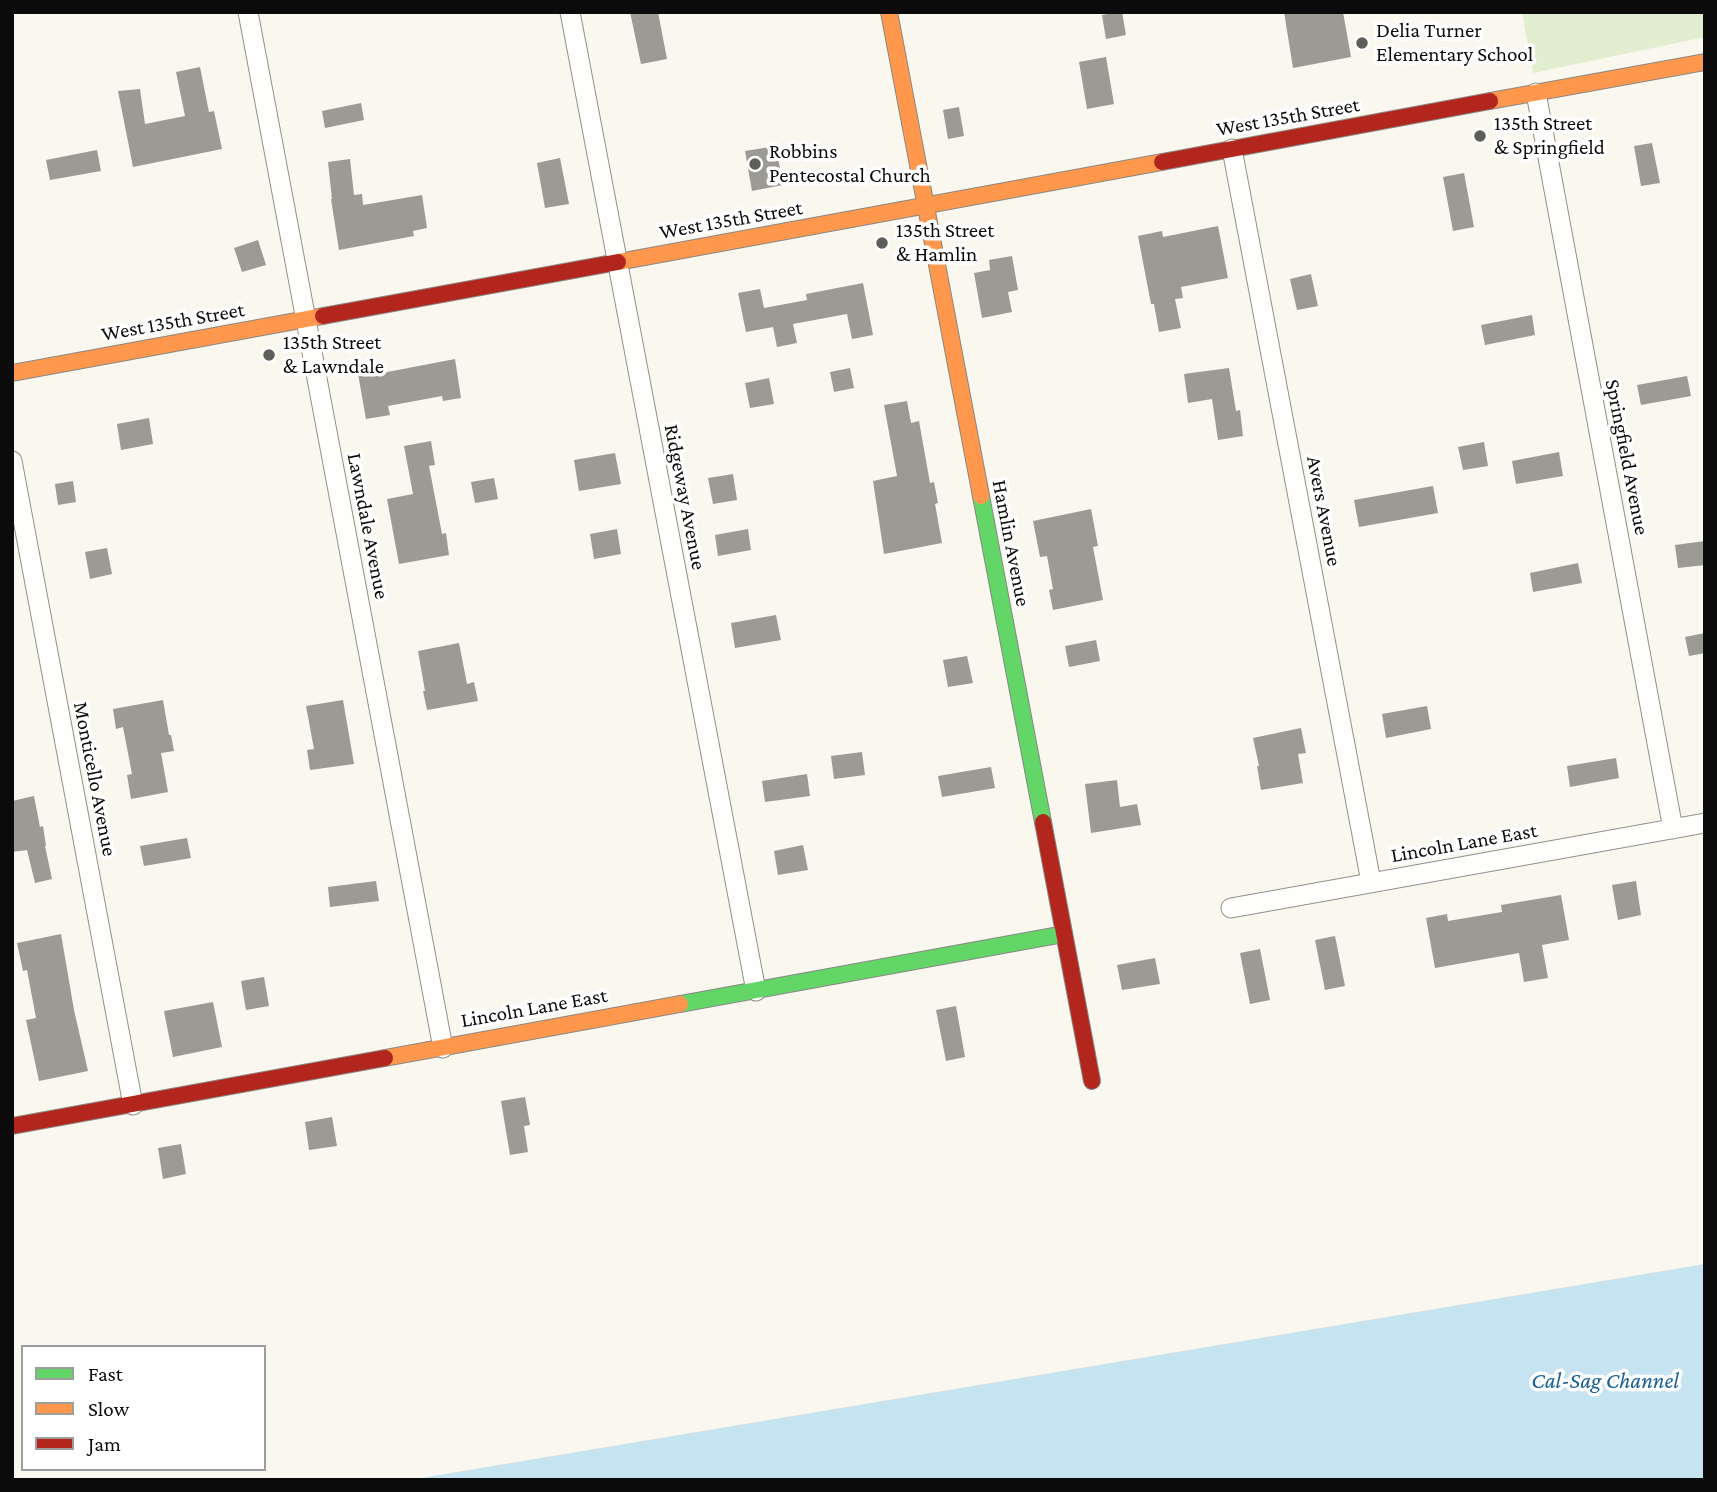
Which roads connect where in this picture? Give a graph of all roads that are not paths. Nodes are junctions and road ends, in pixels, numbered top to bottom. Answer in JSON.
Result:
{"nodes":[{"id":1,"x":248,"y":12,"type":"edge"},
{"id":2,"x":570,"y":12,"type":"edge"},
{"id":3,"x":889,"y":12,"type":"edge"},
{"id":4,"x":1705,"y":62,"type":"edge"},
{"id":5,"x":1536,"y":93,"type":"junction"},
{"id":6,"x":1231,"y":149,"type":"junction"},
{"id":7,"x":925,"y":205,"type":"junction"},
{"id":8,"x":617,"y":262,"type":"junction"},
{"id":9,"x":306,"y":319,"type":"junction"},
{"id":10,"x":12,"y":373,"type":"edge"},
{"id":11,"x":12,"y":461,"type":"edge"},
{"id":12,"x":1705,"y":823,"type":"edge"},
{"id":13,"x":1673,"y":829,"type":"junction"},
{"id":14,"x":1371,"y":882,"type":"junction"},
{"id":15,"x":1231,"y":908,"type":"dead end"},
{"id":16,"x":1064,"y":934,"type":"junction"},
{"id":17,"x":756,"y":991,"type":"junction"},
{"id":18,"x":443,"y":1048,"type":"junction"},
{"id":19,"x":1092,"y":1082,"type":"dead end"},
{"id":20,"x":133,"y":1105,"type":"junction"},
{"id":21,"x":12,"y":1126,"type":"edge"}],
"edges":[{"from":1,"to":9,"type":"street","name":"Lawndale Avenue"},
{"from":2,"to":8,"type":"street","name":"Ridgeway Avenue"},
{"from":3,"to":7,"type":"street","name":"Hamlin Avenue"},
{"from":4,"to":5,"type":"street","name":"West 135th Street"},
{"from":5,"to":6,"type":"street","name":"West 135th Street"},
{"from":5,"to":13,"type":"street","name":"Springfield Avenue"},
{"from":6,"to":7,"type":"street","name":"West 135th Street"},
{"from":6,"to":14,"type":"street","name":"Avers Avenue"},
{"from":7,"to":8,"type":"street","name":"West 135th Street"},
{"from":7,"to":16,"type":"street","name":"Hamlin Avenue"},
{"from":8,"to":9,"type":"street","name":"West 135th Street"},
{"from":8,"to":17,"type":"street","name":"Ridgeway Avenue"},
{"from":9,"to":10,"type":"street","name":"West 135th Street"},
{"from":9,"to":18,"type":"street","name":"Lawndale Avenue"},
{"from":11,"to":20,"type":"street","name":"Monticello Avenue"},
{"from":12,"to":13,"type":"street","name":"Lincoln Lane East"},
{"from":13,"to":14,"type":"street","name":"Lincoln Lane East"},
{"from":14,"to":15,"type":"street","name":"Lincoln Lane East"},
{"from":16,"to":17,"type":"street","name":"Lincoln Lane East"},
{"from":16,"to":19,"type":"street","name":"Hamlin Avenue"},
{"from":17,"to":18,"type":"street","name":"Lincoln Lane East"},
{"from":18,"to":20,"type":"street","name":"Lincoln Lane East"},
{"from":20,"to":21,"type":"street","name":"Lincoln Lane East"}]}
